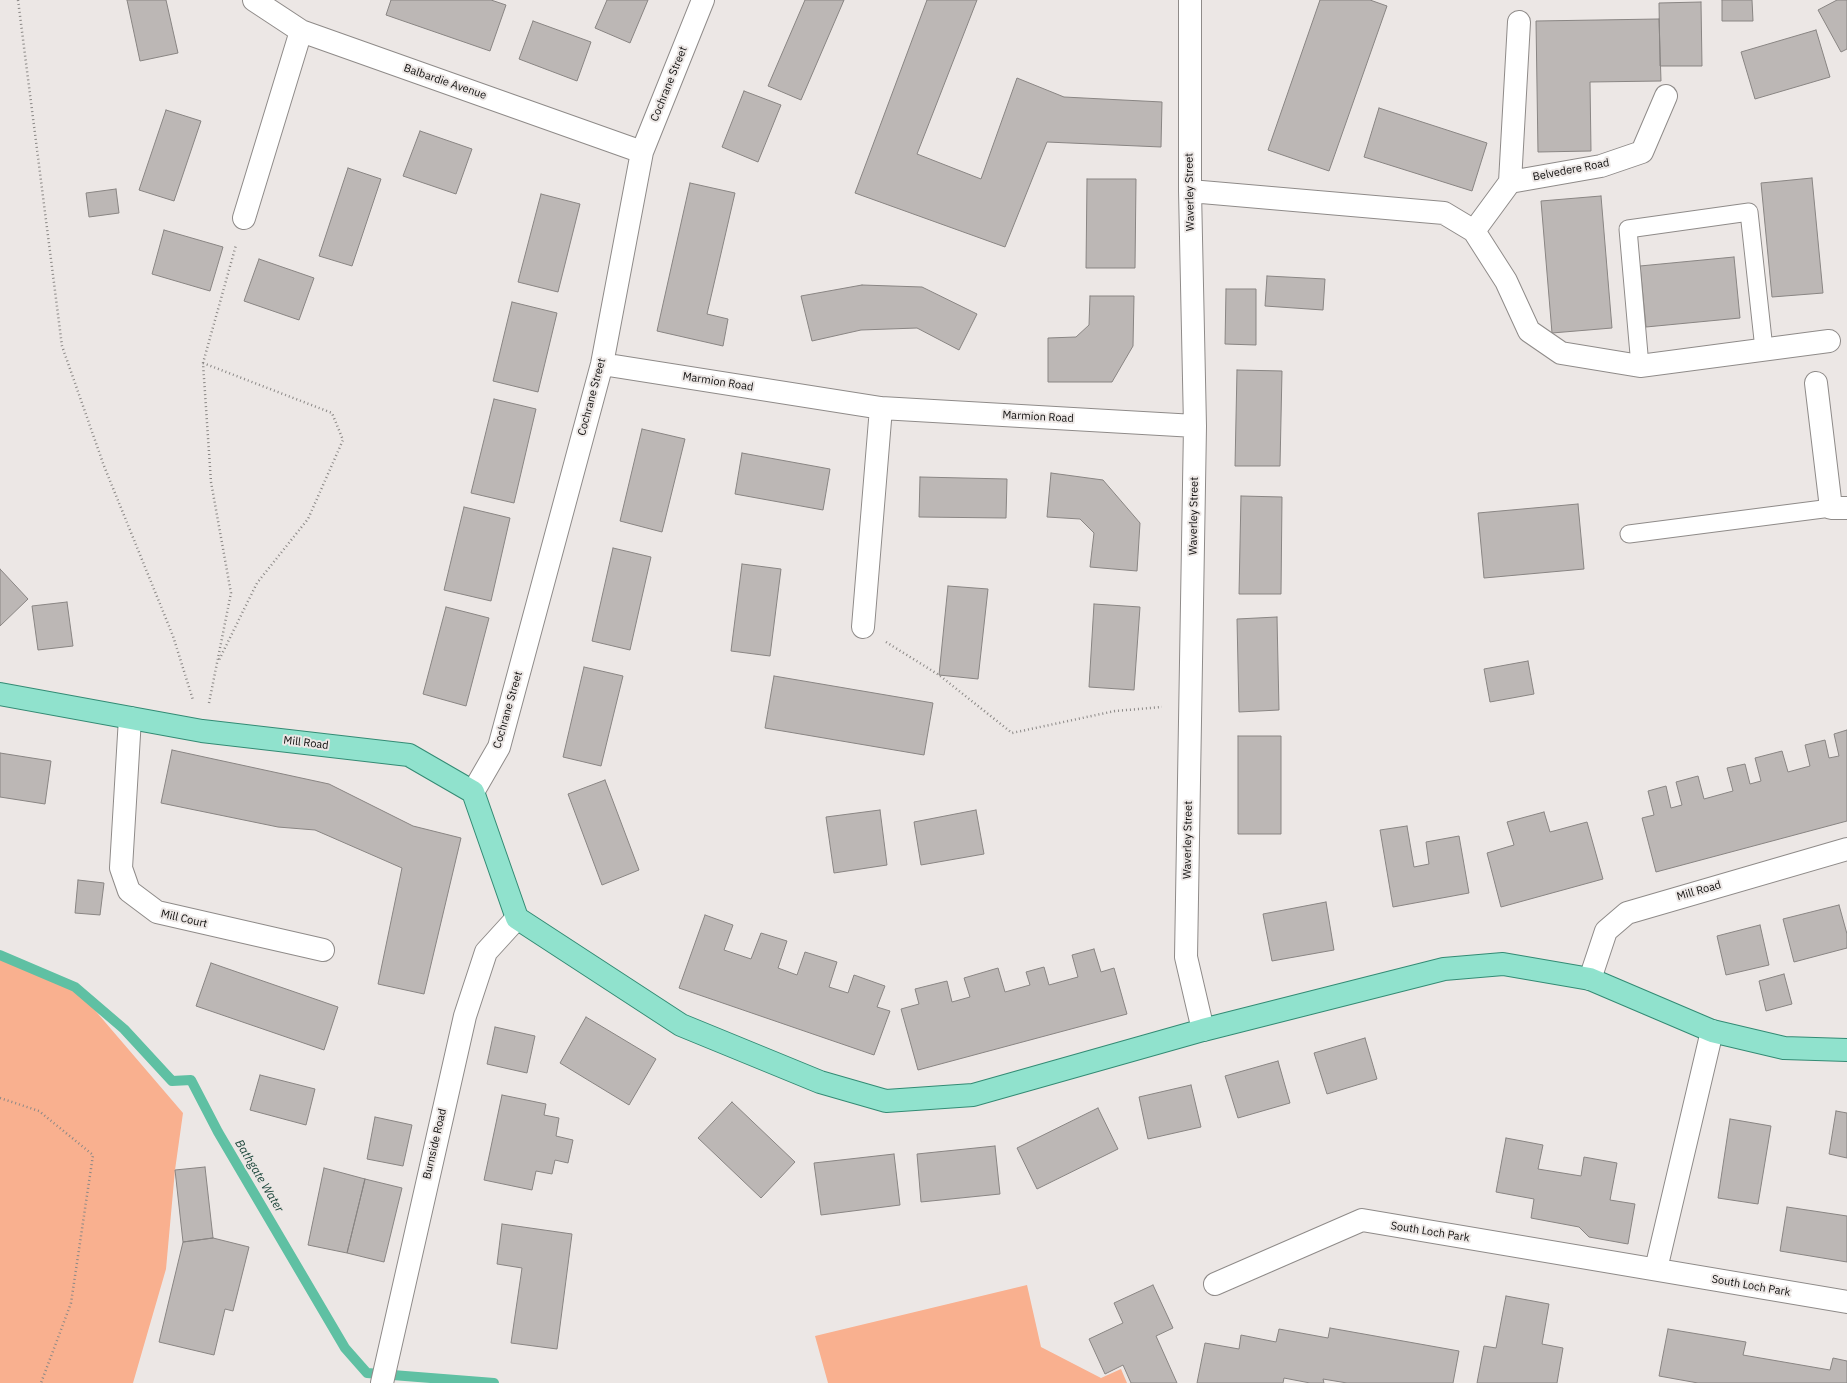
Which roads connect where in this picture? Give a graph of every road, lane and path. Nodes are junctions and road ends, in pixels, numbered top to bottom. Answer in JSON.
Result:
{"nodes":[{"id":1,"x":18,"y":0,"type":"edge"},
{"id":2,"x":254,"y":0,"type":"edge"},
{"id":3,"x":703,"y":0,"type":"edge"},
{"id":4,"x":1190,"y":0,"type":"edge"},
{"id":5,"x":1519,"y":22,"type":"dead end"},
{"id":6,"x":301,"y":31,"type":"junction"},
{"id":7,"x":1666,"y":96,"type":"dead end"},
{"id":8,"x":642,"y":152,"type":"junction"},
{"id":9,"x":1510,"y":182,"type":"junction"},
{"id":10,"x":1190,"y":191,"type":"junction"},
{"id":11,"x":244,"y":218,"type":"joint"},
{"id":12,"x":1474,"y":231,"type":"junction"},
{"id":13,"x":1829,"y":340,"type":"dead end"},
{"id":14,"x":1764,"y":349,"type":"junction"},
{"id":15,"x":203,"y":363,"type":"junction"},
{"id":16,"x":602,"y":364,"type":"junction"},
{"id":17,"x":1640,"y":366,"type":"junction"},
{"id":18,"x":1816,"y":383,"type":"dead end"},
{"id":19,"x":881,"y":408,"type":"junction"},
{"id":20,"x":1195,"y":426,"type":"junction"},
{"id":21,"x":1839,"y":508,"type":"edge"},
{"id":22,"x":1629,"y":534,"type":"dead end"},
{"id":23,"x":863,"y":627,"type":"joint"},
{"id":24,"x":217,"y":663,"type":"junction"},
{"id":25,"x":0,"y":694,"type":"edge"},
{"id":26,"x":1191,"y":706,"type":"junction"},
{"id":27,"x":130,"y":718,"type":"junction"},
{"id":28,"x":202,"y":731,"type":"junction"},
{"id":29,"x":473,"y":792,"type":"junction"},
{"id":30,"x":1847,"y":849,"type":"edge"},
{"id":31,"x":517,"y":918,"type":"junction"},
{"id":32,"x":323,"y":950,"type":"dead end"},
{"id":33,"x":1590,"y":979,"type":"junction"},
{"id":34,"x":1203,"y":1030,"type":"junction"},
{"id":35,"x":1712,"y":1031,"type":"junction"},
{"id":36,"x":1847,"y":1050,"type":"edge"},
{"id":37,"x":0,"y":1098,"type":"edge"},
{"id":38,"x":1656,"y":1270,"type":"junction"},
{"id":39,"x":1215,"y":1284,"type":"dead end"},
{"id":40,"x":1847,"y":1302,"type":"edge"},
{"id":41,"x":41,"y":1383,"type":"edge"},
{"id":42,"x":382,"y":1383,"type":"edge"}],
"edges":[{"from":1,"to":28,"type":"path"},
{"from":2,"to":6,"type":"street","name":"Balbardie Avenue"},
{"from":3,"to":8,"type":"street","name":"Cochrane Street"},
{"from":4,"to":10,"type":"street","name":"Waverley Street"},
{"from":5,"to":9,"type":"street"},
{"from":6,"to":8,"type":"street","name":"Balbardie Avenue"},
{"from":6,"to":11,"type":"street"},
{"from":7,"to":9,"type":"street","name":"Belvedere Road"},
{"from":8,"to":16,"type":"street","name":"Cochrane Street"},
{"from":9,"to":12,"type":"street"},
{"from":10,"to":12,"type":"street"},
{"from":10,"to":20,"type":"street","name":"Waverley Street"},
{"from":11,"to":15,"type":"path"},
{"from":12,"to":17,"type":"street"},
{"from":13,"to":14,"type":"street"},
{"from":14,"to":17,"type":"street"},
{"from":14,"to":17,"type":"lane"},
{"from":15,"to":24,"type":"path"},
{"from":15,"to":24,"type":"path"},
{"from":16,"to":19,"type":"street","name":"Marmion Road"},
{"from":16,"to":29,"type":"street","name":"Cochrane Street"},
{"from":18,"to":21,"type":"street"},
{"from":19,"to":20,"type":"street","name":"Marmion Road"},
{"from":19,"to":23,"type":"street"},
{"from":20,"to":26,"type":"street","name":"Waverley Street"},
{"from":21,"to":22,"type":"lane"},
{"from":23,"to":26,"type":"path"},
{"from":24,"to":28,"type":"path"},
{"from":25,"to":27,"type":"main road","name":"Mill Road"},
{"from":26,"to":34,"type":"street","name":"Waverley Street"},
{"from":27,"to":28,"type":"main road","name":"Mill Road"},
{"from":27,"to":32,"type":"street","name":"Mill Court"},
{"from":28,"to":29,"type":"main road","name":"Mill Road"},
{"from":29,"to":31,"type":"main road"},
{"from":30,"to":33,"type":"street","name":"Mill Road"},
{"from":31,"to":34,"type":"main road"},
{"from":31,"to":42,"type":"street","name":"Burnside Road"},
{"from":33,"to":34,"type":"main road"},
{"from":33,"to":35,"type":"main road"},
{"from":35,"to":36,"type":"main road"},
{"from":35,"to":38,"type":"street"},
{"from":37,"to":41,"type":"path"},
{"from":38,"to":39,"type":"street","name":"South Loch Park"},
{"from":38,"to":40,"type":"street","name":"South Loch Park"}]}
